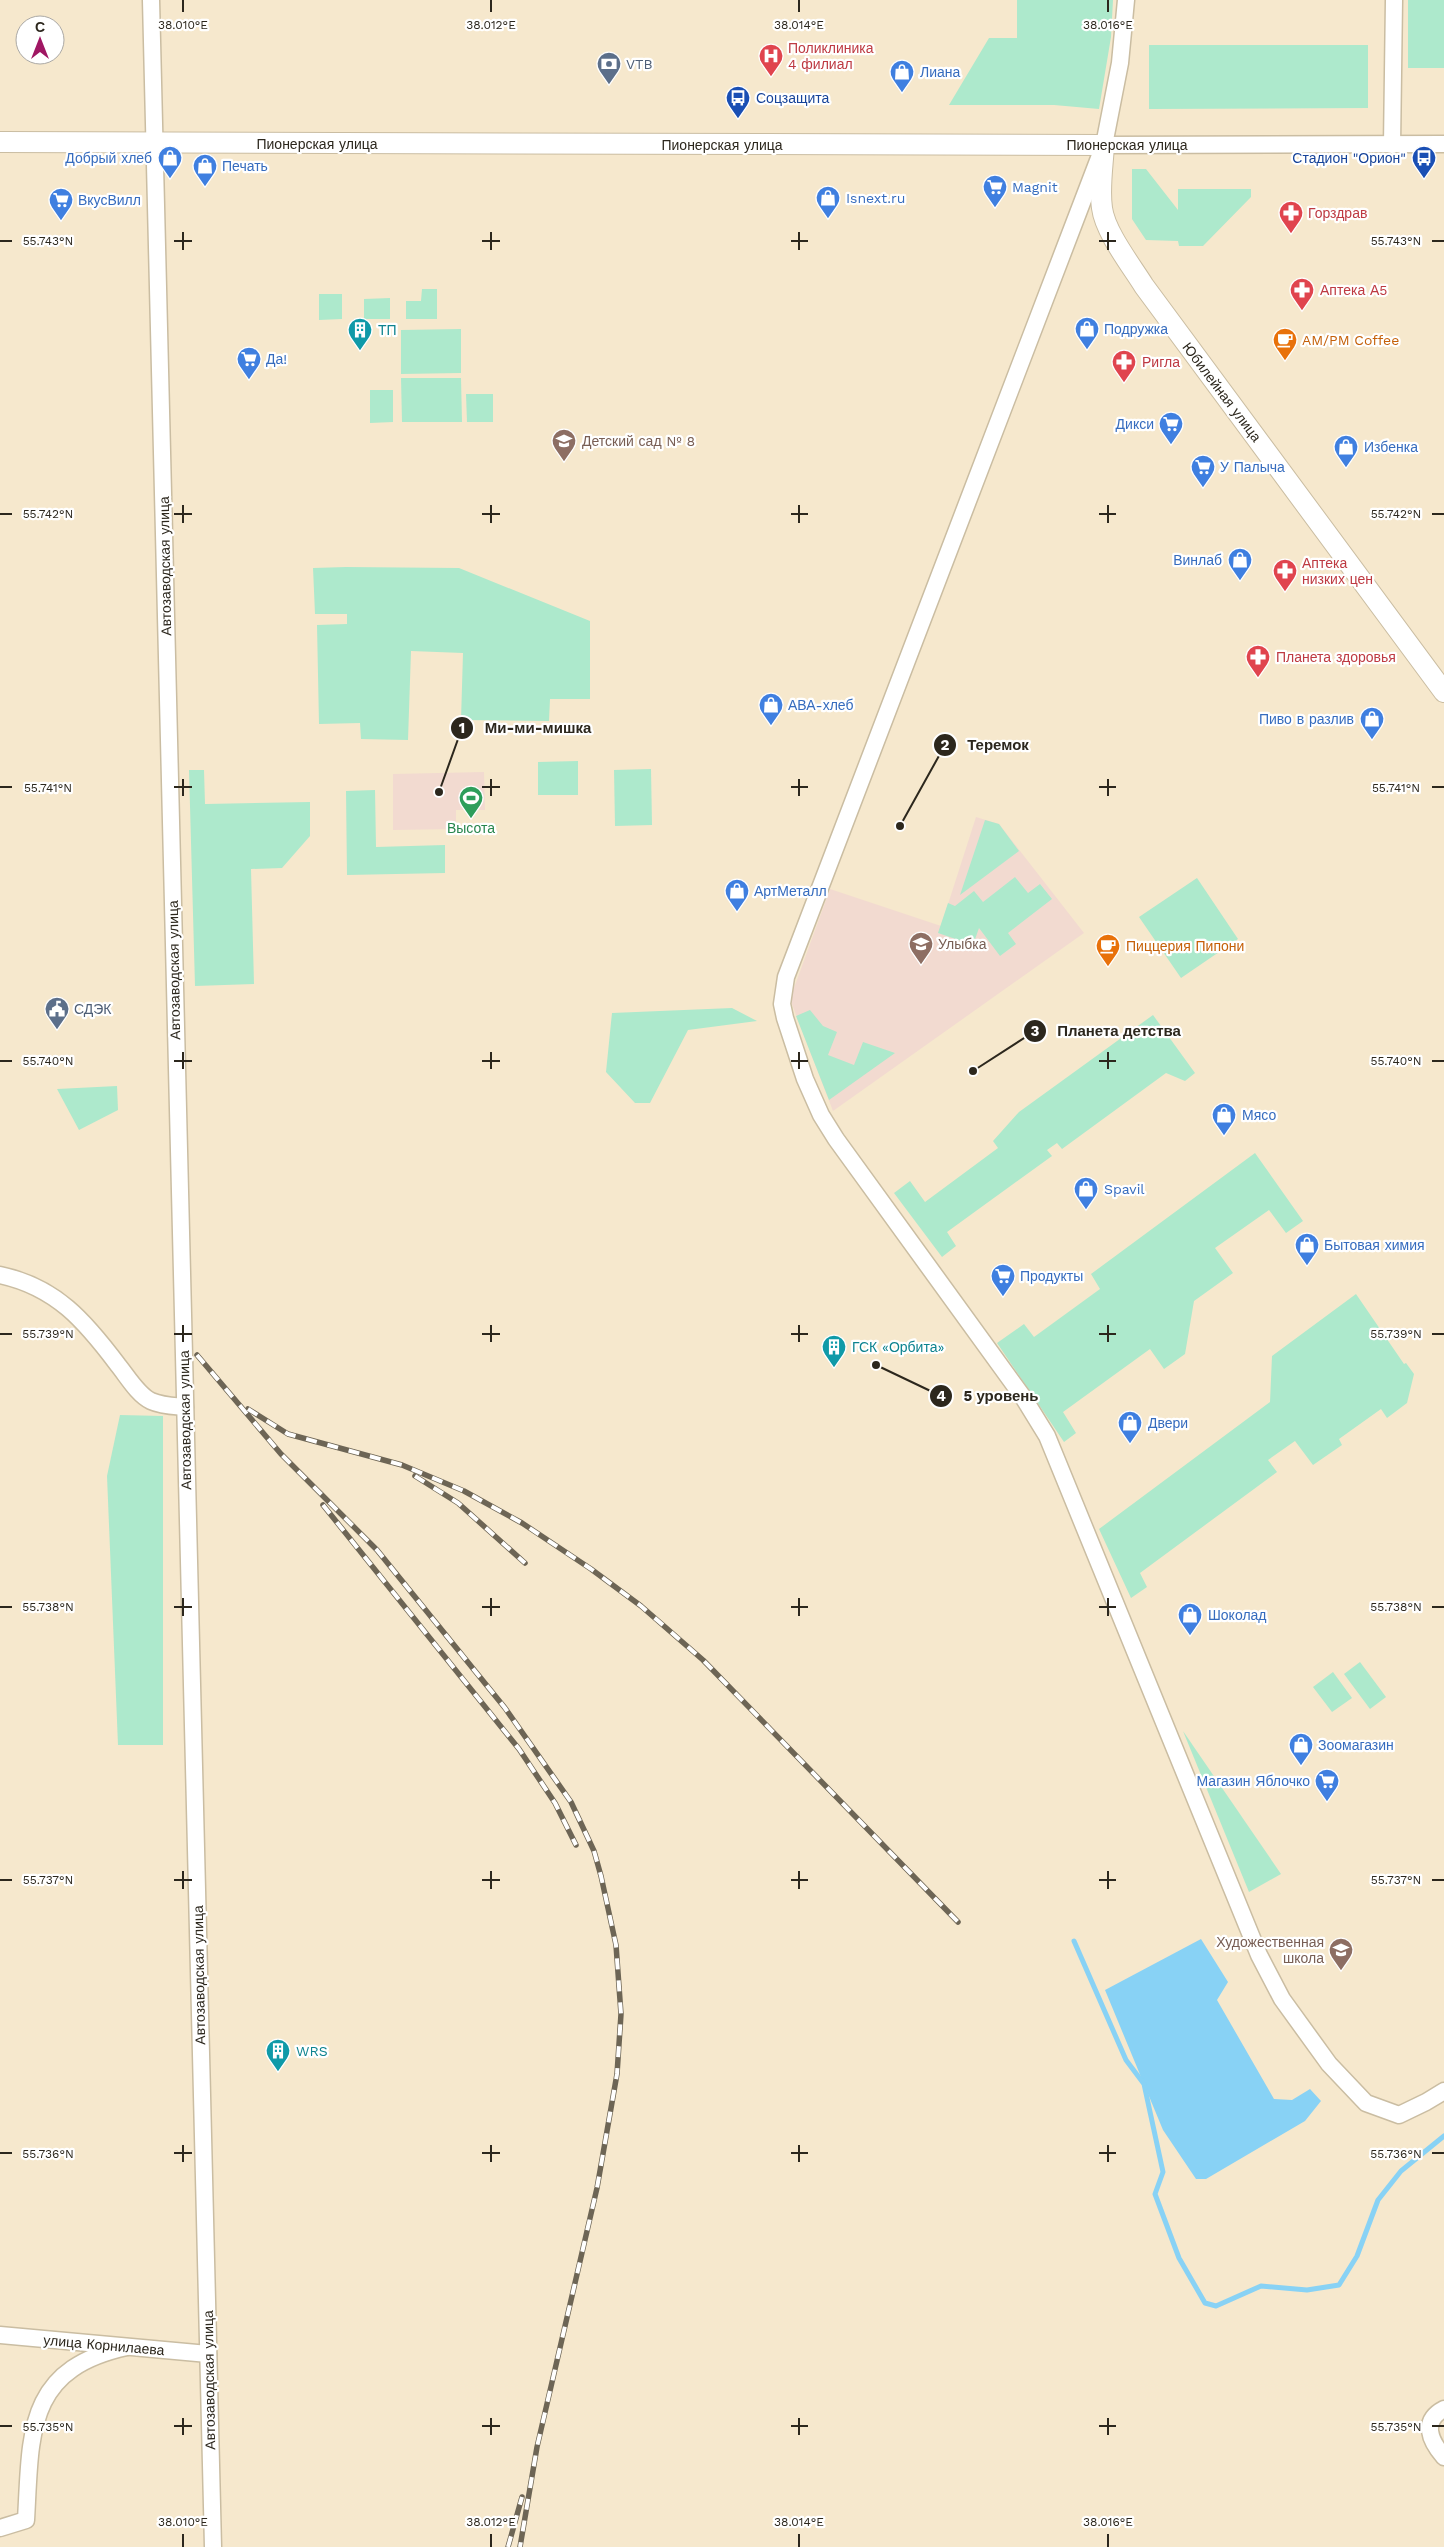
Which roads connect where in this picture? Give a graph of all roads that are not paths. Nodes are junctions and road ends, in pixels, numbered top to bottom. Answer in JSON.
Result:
{"nodes":[{"id":1,"x":151,"y":0,"type":"edge"},
{"id":2,"x":1126,"y":0,"type":"edge"},
{"id":3,"x":1394,"y":0,"type":"edge"},
{"id":4,"x":0,"y":142,"type":"edge"},
{"id":5,"x":154,"y":144,"type":"junction"},
{"id":6,"x":1444,"y":144,"type":"edge"},
{"id":7,"x":1104,"y":145,"type":"junction"},
{"id":8,"x":1392,"y":145,"type":"junction"},
{"id":9,"x":1078,"y":214,"type":"junction"},
{"id":10,"x":1103,"y":214,"type":"junction"},
{"id":11,"x":1444,"y":692,"type":"edge"},
{"id":12,"x":0,"y":1275,"type":"edge"},
{"id":13,"x":185,"y":1407,"type":"junction"},
{"id":14,"x":1444,"y":2091,"type":"edge"},
{"id":15,"x":0,"y":2335,"type":"edge"},
{"id":16,"x":127,"y":2347,"type":"junction"},
{"id":17,"x":208,"y":2354,"type":"junction"},
{"id":18,"x":1442,"y":2410,"type":"edge"},
{"id":19,"x":1444,"y":2457,"type":"edge"},
{"id":20,"x":0,"y":2528,"type":"edge"},
{"id":21,"x":213,"y":2547,"type":"edge"}],
"edges":[{"from":1,"to":5,"type":"street","name":"Автозаводская улица"},
{"from":2,"to":7,"type":"street"},
{"from":3,"to":8,"type":"street"},
{"from":4,"to":5,"type":"main road","name":"Пионерская улица"},
{"from":5,"to":7,"type":"main road","name":"Пионерская улица"},
{"from":5,"to":13,"type":"street","name":"Автозаводская улица"},
{"from":6,"to":8,"type":"street","name":"Пионерская улица"},
{"from":7,"to":8,"type":"street","name":"Пионерская улица"},
{"from":7,"to":9,"type":"street"},
{"from":7,"to":10,"type":"main road","name":"Юбилейная улица"},
{"from":9,"to":10,"type":"street"},
{"from":9,"to":14,"type":"street"},
{"from":10,"to":11,"type":"main road","name":"Юбилейная улица"},
{"from":12,"to":13,"type":"street"},
{"from":13,"to":17,"type":"street","name":"Автозаводская улица"},
{"from":15,"to":16,"type":"street","name":"улица Корнилаева"},
{"from":16,"to":17,"type":"street","name":"улица Корнилаева"},
{"from":16,"to":20,"type":"street"},
{"from":17,"to":21,"type":"street","name":"Автозаводская улица"},
{"from":18,"to":19,"type":"street"}]}
